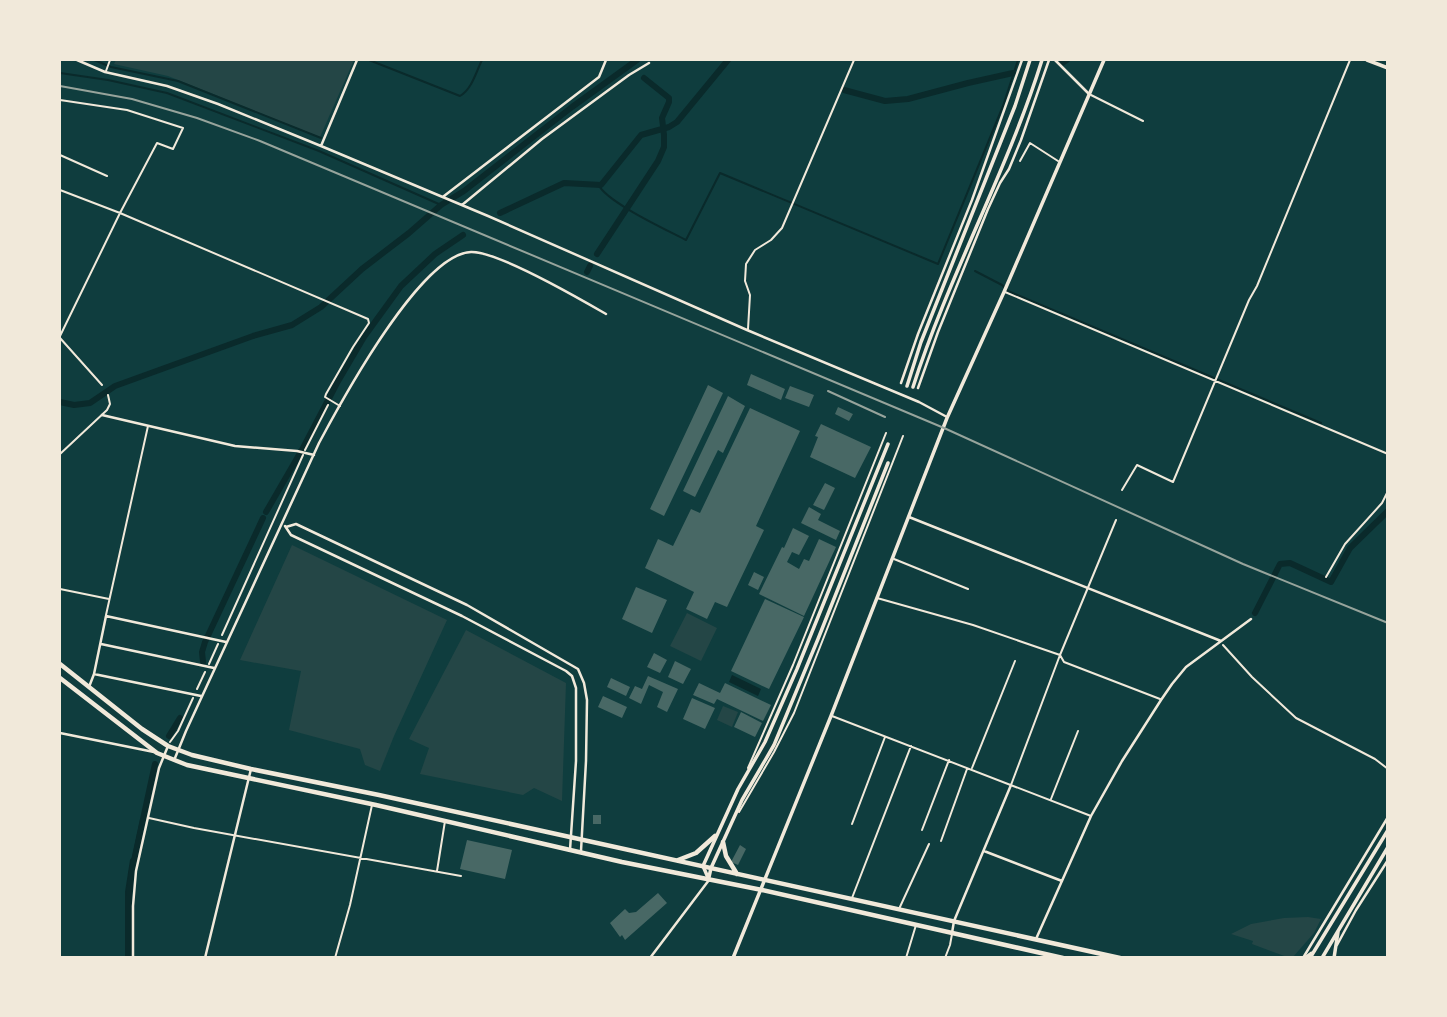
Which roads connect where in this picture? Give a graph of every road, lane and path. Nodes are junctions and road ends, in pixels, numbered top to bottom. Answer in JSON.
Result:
{"nodes":[{"id":1,"x":77,"y":60,"type":"edge"},
{"id":2,"x":110,"y":60,"type":"edge"},
{"id":3,"x":357,"y":60,"type":"edge"},
{"id":4,"x":606,"y":60,"type":"edge"},
{"id":5,"x":851,"y":60,"type":"edge"},
{"id":6,"x":1022,"y":60,"type":"edge"},
{"id":7,"x":1030,"y":60,"type":"edge"},
{"id":8,"x":1042,"y":60,"type":"edge"},
{"id":9,"x":1049,"y":60,"type":"edge"},
{"id":10,"x":1055,"y":60,"type":"edge"},
{"id":11,"x":1104,"y":60,"type":"edge"},
{"id":12,"x":1350,"y":60,"type":"edge"},
{"id":13,"x":1367,"y":60,"type":"edge"},
{"id":14,"x":649,"y":63,"type":"dead end"},
{"id":15,"x":1388,"y":68,"type":"edge"},
{"id":16,"x":105,"y":72,"type":"junction"},
{"id":17,"x":1089,"y":94,"type":"junction"},
{"id":18,"x":60,"y":100,"type":"edge"},
{"id":19,"x":1143,"y":121,"type":"dead end"},
{"id":20,"x":321,"y":146,"type":"junction"},
{"id":21,"x":60,"y":155,"type":"edge"},
{"id":22,"x":1020,"y":160,"type":"dead end"},
{"id":23,"x":1059,"y":161,"type":"junction"},
{"id":24,"x":107,"y":176,"type":"dead end"},
{"id":25,"x":60,"y":190,"type":"edge"},
{"id":26,"x":443,"y":197,"type":"junction"},
{"id":27,"x":461,"y":205,"type":"junction"},
{"id":28,"x":120,"y":213,"type":"junction"},
{"id":29,"x":1004,"y":292,"type":"junction"},
{"id":30,"x":606,"y":314,"type":"dead end"},
{"id":31,"x":747,"y":330,"type":"junction"},
{"id":32,"x":60,"y":337,"type":"edge"},
{"id":33,"x":1214,"y":382,"type":"junction"},
{"id":34,"x":901,"y":383,"type":"dead end"},
{"id":35,"x":102,"y":384,"type":"dead end"},
{"id":36,"x":907,"y":386,"type":"dead end"},
{"id":37,"x":916,"y":388,"type":"joint"},
{"id":38,"x":108,"y":395,"type":"dead end"},
{"id":39,"x":330,"y":400,"type":"junction"},
{"id":40,"x":340,"y":406,"type":"junction"},
{"id":41,"x":102,"y":415,"type":"junction"},
{"id":42,"x":947,"y":418,"type":"junction"},
{"id":43,"x":148,"y":426,"type":"junction"},
{"id":44,"x":886,"y":433,"type":"dead end"},
{"id":45,"x":903,"y":436,"type":"dead end"},
{"id":46,"x":888,"y":444,"type":"dead end"},
{"id":47,"x":303,"y":452,"type":"junction"},
{"id":48,"x":60,"y":454,"type":"edge"},
{"id":49,"x":1388,"y":454,"type":"edge"},
{"id":50,"x":314,"y":455,"type":"junction"},
{"id":51,"x":888,"y":463,"type":"dead end"},
{"id":52,"x":1122,"y":490,"type":"dead end"},
{"id":53,"x":1388,"y":491,"type":"edge"},
{"id":54,"x":909,"y":517,"type":"junction"},
{"id":55,"x":1116,"y":520,"type":"dead end"},
{"id":56,"x":281,"y":524,"type":"junction"},
{"id":57,"x":286,"y":527,"type":"junction"},
{"id":58,"x":893,"y":558,"type":"junction"},
{"id":59,"x":1326,"y":577,"type":"dead end"},
{"id":60,"x":1088,"y":588,"type":"junction"},
{"id":61,"x":60,"y":589,"type":"edge"},
{"id":62,"x":968,"y":589,"type":"dead end"},
{"id":63,"x":877,"y":598,"type":"junction"},
{"id":64,"x":110,"y":599,"type":"junction"},
{"id":65,"x":106,"y":616,"type":"junction"},
{"id":66,"x":1251,"y":619,"type":"dead end"},
{"id":67,"x":220,"y":640,"type":"junction"},
{"id":68,"x":1221,"y":641,"type":"junction"},
{"id":69,"x":227,"y":642,"type":"junction"},
{"id":70,"x":101,"y":644,"type":"junction"},
{"id":71,"x":1060,"y":655,"type":"junction"},
{"id":72,"x":1015,"y":662,"type":"dead end"},
{"id":73,"x":60,"y":664,"type":"edge"},
{"id":74,"x":208,"y":666,"type":"junction"},
{"id":75,"x":215,"y":668,"type":"junction"},
{"id":76,"x":94,"y":674,"type":"junction"},
{"id":77,"x":60,"y":678,"type":"edge"},
{"id":78,"x":89,"y":687,"type":"junction"},
{"id":79,"x":195,"y":694,"type":"junction"},
{"id":80,"x":202,"y":696,"type":"junction"},
{"id":81,"x":1161,"y":700,"type":"junction"},
{"id":82,"x":831,"y":716,"type":"junction"},
{"id":83,"x":1078,"y":731,"type":"dead end"},
{"id":84,"x":60,"y":733,"type":"edge"},
{"id":85,"x":886,"y":736,"type":"junction"},
{"id":86,"x":168,"y":746,"type":"junction"},
{"id":87,"x":912,"y":746,"type":"junction"},
{"id":88,"x":177,"y":750,"type":"junction"},
{"id":89,"x":160,"y":754,"type":"junction"},
{"id":90,"x":174,"y":760,"type":"junction"},
{"id":91,"x":949,"y":760,"type":"junction"},
{"id":92,"x":967,"y":768,"type":"junction"},
{"id":93,"x":251,"y":769,"type":"junction"},
{"id":94,"x":972,"y":769,"type":"junction"},
{"id":95,"x":1388,"y":769,"type":"edge"},
{"id":96,"x":249,"y":778,"type":"junction"},
{"id":97,"x":743,"y":781,"type":"junction"},
{"id":98,"x":1011,"y":785,"type":"junction"},
{"id":99,"x":1051,"y":800,"type":"junction"},
{"id":100,"x":372,"y":804,"type":"junction"},
{"id":101,"x":1091,"y":816,"type":"junction"},
{"id":102,"x":1388,"y":817,"type":"edge"},
{"id":103,"x":149,"y":818,"type":"junction"},
{"id":104,"x":445,"y":821,"type":"junction"},
{"id":105,"x":732,"y":822,"type":"junction"},
{"id":106,"x":852,"y":824,"type":"dead end"},
{"id":107,"x":922,"y":830,"type":"dead end"},
{"id":108,"x":1388,"y":830,"type":"edge"},
{"id":109,"x":234,"y":834,"type":"junction"},
{"id":110,"x":715,"y":836,"type":"junction"},
{"id":111,"x":571,"y":838,"type":"junction"},
{"id":112,"x":583,"y":840,"type":"junction"},
{"id":113,"x":940,"y":841,"type":"dead end"},
{"id":114,"x":723,"y":842,"type":"junction"},
{"id":115,"x":929,"y":844,"type":"dead end"},
{"id":116,"x":1388,"y":847,"type":"edge"},
{"id":117,"x":570,"y":850,"type":"junction"},
{"id":118,"x":984,"y":851,"type":"junction"},
{"id":119,"x":581,"y":852,"type":"junction"},
{"id":120,"x":361,"y":858,"type":"junction"},
{"id":121,"x":1388,"y":860,"type":"edge"},
{"id":122,"x":677,"y":861,"type":"junction"},
{"id":123,"x":703,"y":866,"type":"junction"},
{"id":124,"x":711,"y":868,"type":"junction"},
{"id":125,"x":436,"y":872,"type":"junction"},
{"id":126,"x":737,"y":875,"type":"junction"},
{"id":127,"x":461,"y":876,"type":"dead end"},
{"id":128,"x":709,"y":880,"type":"junction"},
{"id":129,"x":765,"y":880,"type":"junction"},
{"id":130,"x":1062,"y":881,"type":"junction"},
{"id":131,"x":762,"y":890,"type":"junction"},
{"id":132,"x":852,"y":899,"type":"junction"},
{"id":133,"x":899,"y":909,"type":"junction"},
{"id":134,"x":954,"y":921,"type":"junction"},
{"id":135,"x":916,"y":925,"type":"junction"},
{"id":136,"x":1338,"y":929,"type":"junction"},
{"id":137,"x":953,"y":933,"type":"junction"},
{"id":138,"x":1036,"y":939,"type":"junction"},
{"id":139,"x":1337,"y":945,"type":"junction"},
{"id":140,"x":1032,"y":951,"type":"junction"},
{"id":141,"x":1314,"y":951,"type":"junction"},
{"id":142,"x":133,"y":957,"type":"edge"},
{"id":143,"x":205,"y":957,"type":"edge"},
{"id":144,"x":335,"y":957,"type":"edge"},
{"id":145,"x":650,"y":957,"type":"edge"},
{"id":146,"x":733,"y":957,"type":"edge"},
{"id":147,"x":906,"y":957,"type":"edge"},
{"id":148,"x":945,"y":957,"type":"edge"},
{"id":149,"x":1028,"y":957,"type":"edge"},
{"id":150,"x":1063,"y":957,"type":"edge"},
{"id":151,"x":1120,"y":957,"type":"edge"},
{"id":152,"x":1304,"y":957,"type":"edge"},
{"id":153,"x":1310,"y":957,"type":"edge"},
{"id":154,"x":1322,"y":957,"type":"edge"},
{"id":155,"x":1334,"y":957,"type":"edge"}],
"edges":[{"from":1,"to":16,"type":"street"},
{"from":2,"to":16,"type":"lane"},
{"from":3,"to":20,"type":"street"},
{"from":4,"to":26,"type":"street"},
{"from":5,"to":31,"type":"lane"},
{"from":6,"to":34,"type":"street"},
{"from":7,"to":36,"type":"street"},
{"from":8,"to":37,"type":"street"},
{"from":9,"to":37,"type":"street"},
{"from":10,"to":17,"type":"street"},
{"from":11,"to":17,"type":"street"},
{"from":12,"to":33,"type":"lane"},
{"from":13,"to":15,"type":"street"},
{"from":14,"to":27,"type":"street"},
{"from":16,"to":20,"type":"street"},
{"from":17,"to":19,"type":"lane"},
{"from":17,"to":23,"type":"street"},
{"from":18,"to":28,"type":"lane"},
{"from":20,"to":26,"type":"street"},
{"from":21,"to":24,"type":"lane"},
{"from":22,"to":23,"type":"lane"},
{"from":23,"to":29,"type":"street"},
{"from":25,"to":28,"type":"lane"},
{"from":26,"to":27,"type":"street"},
{"from":27,"to":31,"type":"street"},
{"from":28,"to":32,"type":"lane"},
{"from":28,"to":39,"type":"lane"},
{"from":29,"to":33,"type":"lane"},
{"from":29,"to":42,"type":"street"},
{"from":30,"to":40,"type":"street"},
{"from":31,"to":42,"type":"street"},
{"from":32,"to":35,"type":"lane"},
{"from":33,"to":49,"type":"lane"},
{"from":33,"to":52,"type":"lane"},
{"from":38,"to":41,"type":"lane"},
{"from":39,"to":40,"type":"lane"},
{"from":39,"to":47,"type":"path"},
{"from":40,"to":50,"type":"street"},
{"from":41,"to":43,"type":"street"},
{"from":41,"to":48,"type":"lane"},
{"from":42,"to":54,"type":"street"},
{"from":43,"to":47,"type":"street"},
{"from":43,"to":64,"type":"lane"},
{"from":44,"to":97,"type":"lane"},
{"from":45,"to":105,"type":"lane"},
{"from":46,"to":97,"type":"street"},
{"from":47,"to":50,"type":"street"},
{"from":47,"to":67,"type":"path"},
{"from":50,"to":56,"type":"street"},
{"from":51,"to":105,"type":"street"},
{"from":53,"to":59,"type":"lane"},
{"from":54,"to":58,"type":"street"},
{"from":54,"to":60,"type":"street"},
{"from":55,"to":60,"type":"lane"},
{"from":56,"to":57,"type":"street"},
{"from":56,"to":69,"type":"street"},
{"from":57,"to":111,"type":"street"},
{"from":57,"to":112,"type":"street"},
{"from":58,"to":62,"type":"lane"},
{"from":58,"to":63,"type":"street"},
{"from":60,"to":68,"type":"street"},
{"from":60,"to":71,"type":"lane"},
{"from":61,"to":64,"type":"lane"},
{"from":63,"to":71,"type":"lane"},
{"from":63,"to":82,"type":"street"},
{"from":64,"to":65,"type":"lane"},
{"from":65,"to":67,"type":"street"},
{"from":65,"to":70,"type":"street"},
{"from":66,"to":68,"type":"street"},
{"from":67,"to":69,"type":"street"},
{"from":67,"to":74,"type":"path"},
{"from":68,"to":81,"type":"street"},
{"from":68,"to":95,"type":"path"},
{"from":69,"to":75,"type":"street"},
{"from":70,"to":74,"type":"street"},
{"from":70,"to":76,"type":"street"},
{"from":71,"to":81,"type":"lane"},
{"from":71,"to":98,"type":"lane"},
{"from":72,"to":94,"type":"lane"},
{"from":73,"to":78,"type":"main road"},
{"from":74,"to":75,"type":"street"},
{"from":74,"to":79,"type":"path"},
{"from":75,"to":80,"type":"street"},
{"from":76,"to":78,"type":"street"},
{"from":76,"to":79,"type":"street"},
{"from":77,"to":89,"type":"main road"},
{"from":78,"to":86,"type":"main road"},
{"from":79,"to":80,"type":"street"},
{"from":79,"to":86,"type":"path"},
{"from":80,"to":88,"type":"street"},
{"from":81,"to":101,"type":"street"},
{"from":82,"to":85,"type":"lane"},
{"from":82,"to":129,"type":"street"},
{"from":83,"to":99,"type":"lane"},
{"from":84,"to":89,"type":"street"},
{"from":85,"to":87,"type":"lane"},
{"from":85,"to":106,"type":"lane"},
{"from":86,"to":88,"type":"main road"},
{"from":86,"to":89,"type":"street"},
{"from":87,"to":91,"type":"lane"},
{"from":87,"to":132,"type":"lane"},
{"from":88,"to":90,"type":"street"},
{"from":88,"to":93,"type":"main road"},
{"from":89,"to":90,"type":"main road"},
{"from":89,"to":103,"type":"street"},
{"from":90,"to":96,"type":"main road"},
{"from":91,"to":92,"type":"lane"},
{"from":91,"to":107,"type":"lane"},
{"from":92,"to":94,"type":"lane"},
{"from":92,"to":113,"type":"lane"},
{"from":93,"to":96,"type":"street"},
{"from":93,"to":111,"type":"main road"},
{"from":94,"to":98,"type":"lane"},
{"from":96,"to":100,"type":"main road"},
{"from":96,"to":109,"type":"street"},
{"from":97,"to":110,"type":"street"},
{"from":98,"to":99,"type":"lane"},
{"from":98,"to":118,"type":"street"},
{"from":99,"to":101,"type":"lane"},
{"from":100,"to":104,"type":"main road"},
{"from":100,"to":120,"type":"lane"},
{"from":101,"to":130,"type":"street"},
{"from":102,"to":152,"type":"street"},
{"from":103,"to":109,"type":"lane"},
{"from":103,"to":142,"type":"street"},
{"from":104,"to":117,"type":"main road"},
{"from":104,"to":125,"type":"lane"},
{"from":105,"to":114,"type":"street"},
{"from":108,"to":141,"type":"street"},
{"from":109,"to":120,"type":"lane"},
{"from":109,"to":143,"type":"street"},
{"from":110,"to":122,"type":"main road"},
{"from":110,"to":123,"type":"street"},
{"from":111,"to":112,"type":"main road"},
{"from":111,"to":117,"type":"street"},
{"from":112,"to":119,"type":"street"},
{"from":112,"to":122,"type":"main road"},
{"from":114,"to":124,"type":"street"},
{"from":114,"to":126,"type":"main road"},
{"from":115,"to":133,"type":"lane"},
{"from":116,"to":136,"type":"street"},
{"from":117,"to":119,"type":"main road"},
{"from":118,"to":130,"type":"street"},
{"from":118,"to":134,"type":"street"},
{"from":119,"to":128,"type":"main road"},
{"from":120,"to":125,"type":"lane"},
{"from":120,"to":144,"type":"lane"},
{"from":121,"to":139,"type":"street"},
{"from":122,"to":123,"type":"main road"},
{"from":123,"to":124,"type":"main road"},
{"from":123,"to":128,"type":"street"},
{"from":124,"to":126,"type":"main road"},
{"from":124,"to":128,"type":"street"},
{"from":125,"to":127,"type":"lane"},
{"from":126,"to":129,"type":"main road"},
{"from":128,"to":131,"type":"main road"},
{"from":128,"to":145,"type":"street"},
{"from":129,"to":131,"type":"street"},
{"from":129,"to":132,"type":"main road"},
{"from":130,"to":138,"type":"street"},
{"from":131,"to":135,"type":"main road"},
{"from":131,"to":146,"type":"street"},
{"from":132,"to":133,"type":"main road"},
{"from":133,"to":134,"type":"main road"},
{"from":134,"to":137,"type":"street"},
{"from":134,"to":138,"type":"main road"},
{"from":135,"to":137,"type":"main road"},
{"from":135,"to":147,"type":"lane"},
{"from":136,"to":139,"type":"street"},
{"from":136,"to":154,"type":"street"},
{"from":137,"to":140,"type":"main road"},
{"from":137,"to":148,"type":"lane"},
{"from":138,"to":151,"type":"main road"},
{"from":139,"to":155,"type":"street"},
{"from":140,"to":149,"type":"lane"},
{"from":140,"to":150,"type":"main road"},
{"from":141,"to":152,"type":"street"},
{"from":141,"to":153,"type":"street"}]}
